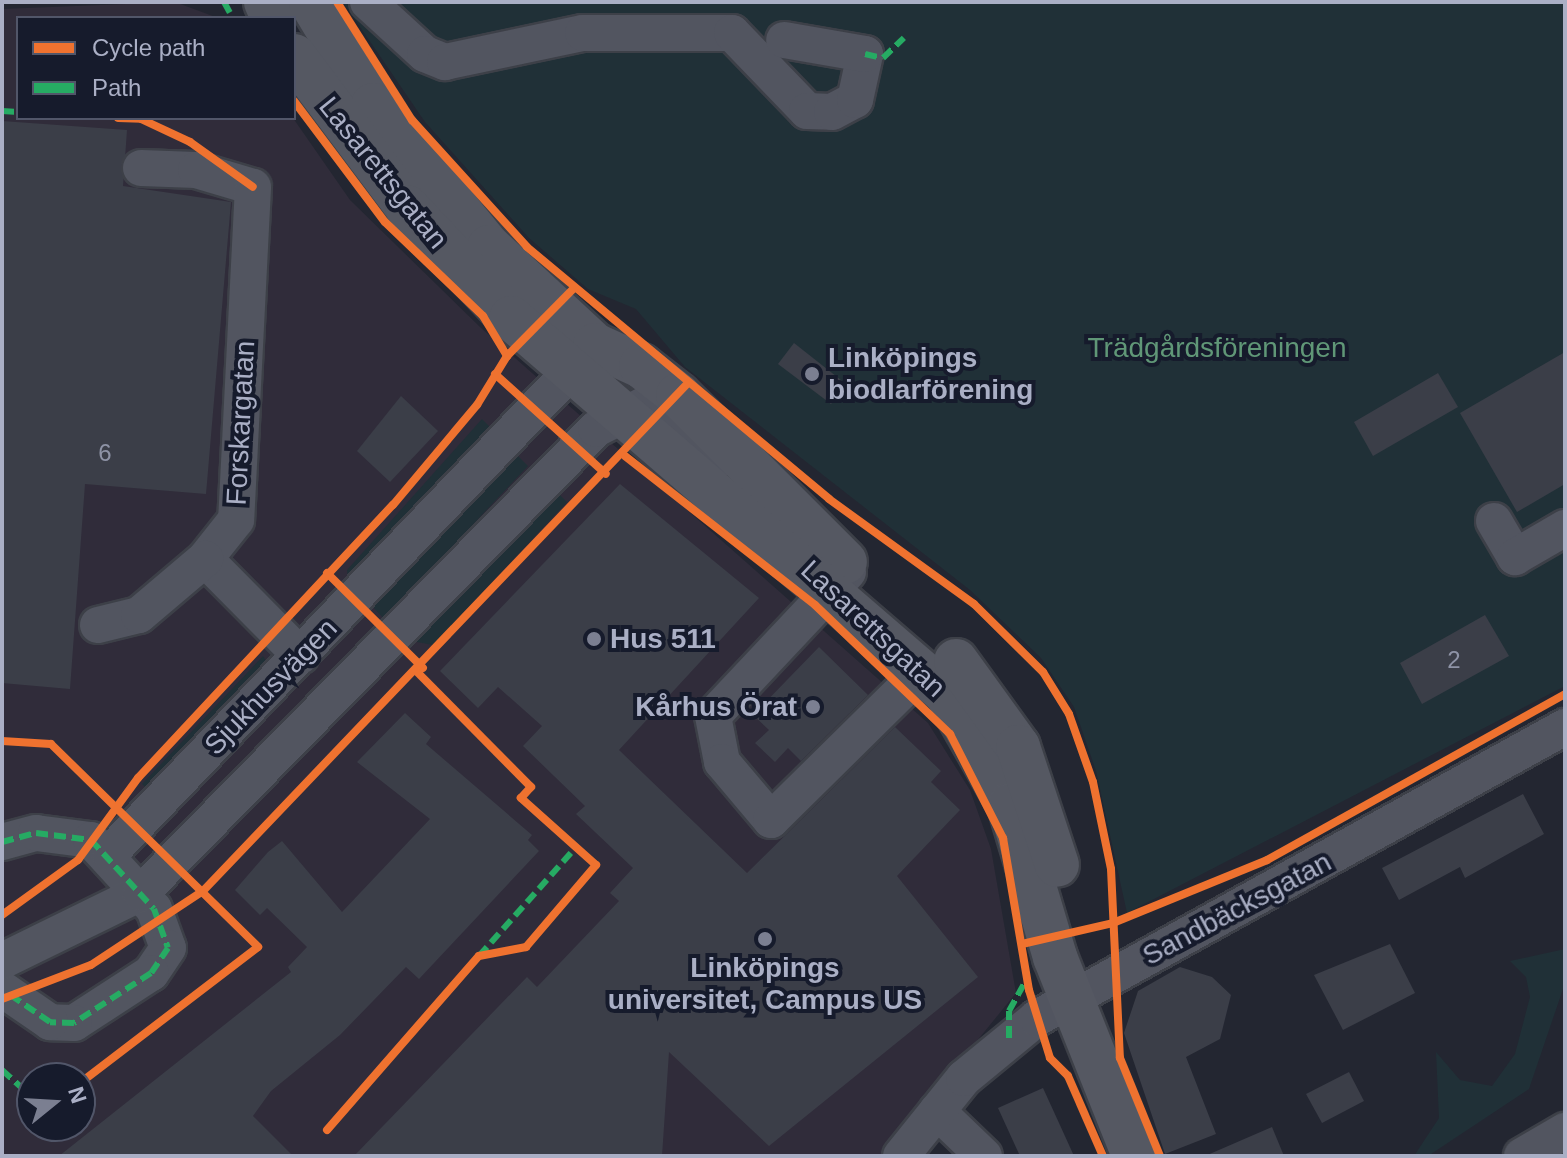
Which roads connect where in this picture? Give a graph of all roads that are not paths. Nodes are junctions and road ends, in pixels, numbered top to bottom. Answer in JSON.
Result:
{"nodes":[{"id":1,"x":266,"y":2,"type":"edge"},
{"id":2,"x":368,"y":2,"type":"edge"},
{"id":3,"x":304,"y":7,"type":"edge"},
{"id":4,"x":784,"y":40,"type":"dead end"},
{"id":5,"x":296,"y":59,"type":"edge"},
{"id":6,"x":141,"y":168,"type":"dead end"},
{"id":7,"x":583,"y":358,"type":"junction"},
{"id":8,"x":620,"y":413,"type":"junction"},
{"id":9,"x":788,"y":511,"type":"junction"},
{"id":10,"x":1494,"y":521,"type":"dead end"},
{"id":11,"x":1565,"y":528,"type":"edge"},
{"id":12,"x":205,"y":559,"type":"junction"},
{"id":13,"x":841,"y":578,"type":"junction"},
{"id":14,"x":98,"y":625,"type":"dead end"},
{"id":15,"x":301,"y":656,"type":"junction"},
{"id":16,"x":923,"y":670,"type":"junction"},
{"id":17,"x":1565,"y":727,"type":"edge"},
{"id":18,"x":2,"y":842,"type":"edge"},
{"id":19,"x":110,"y":853,"type":"junction"},
{"id":20,"x":141,"y":893,"type":"junction"},
{"id":21,"x":2,"y":961,"type":"edge"},
{"id":22,"x":2,"y":989,"type":"edge"},
{"id":23,"x":1074,"y":997,"type":"junction"},
{"id":24,"x":937,"y":1111,"type":"junction"},
{"id":25,"x":1565,"y":1131,"type":"edge"},
{"id":26,"x":901,"y":1156,"type":"edge"},
{"id":27,"x":984,"y":1156,"type":"edge"},
{"id":28,"x":1134,"y":1156,"type":"edge"},
{"id":29,"x":1522,"y":1156,"type":"edge"}],
"edges":[{"from":1,"to":3,"type":"main road","name":"Lasarettsgatan"},
{"from":2,"to":4,"type":"street"},
{"from":3,"to":7,"type":"main road","name":"Lasarettsgatan"},
{"from":5,"to":7,"type":"main road","name":"Lasarettsgatan"},
{"from":6,"to":12,"type":"street","name":"Forskargatan"},
{"from":7,"to":8,"type":"main road","name":"Lasarettsgatan"},
{"from":7,"to":9,"type":"main road","name":"Lasarettsgatan"},
{"from":7,"to":15,"type":"street","name":"Sjukhusvägen"},
{"from":8,"to":9,"type":"street","name":"Lasarettsgatan"},
{"from":8,"to":13,"type":"main road","name":"Lasarettsgatan"},
{"from":8,"to":20,"type":"street","name":"Sjukhusvägen"},
{"from":9,"to":13,"type":"main road","name":"Lasarettsgatan"},
{"from":10,"to":11,"type":"street"},
{"from":12,"to":14,"type":"street","name":"Forskargatan"},
{"from":12,"to":15,"type":"street"},
{"from":13,"to":16,"type":"main road","name":"Lasarettsgatan"},
{"from":13,"to":16,"type":"street"},
{"from":13,"to":23,"type":"main road","name":"Lasarettsgatan"},
{"from":15,"to":19,"type":"street","name":"Sjukhusvägen"},
{"from":16,"to":23,"type":"main road","name":"Lasarettsgatan"},
{"from":17,"to":23,"type":"street","name":"Sandbäcksgatan"},
{"from":18,"to":19,"type":"street"},
{"from":19,"to":20,"type":"street"},
{"from":20,"to":21,"type":"street","name":"Sjukhusvägen"},
{"from":20,"to":22,"type":"street"},
{"from":23,"to":24,"type":"street","name":"Sandbäcksgatan"},
{"from":23,"to":28,"type":"main road","name":"Lasarettsgatan"},
{"from":24,"to":26,"type":"street","name":"Sandbäcksgatan"},
{"from":24,"to":27,"type":"street"},
{"from":25,"to":29,"type":"street"}]}
